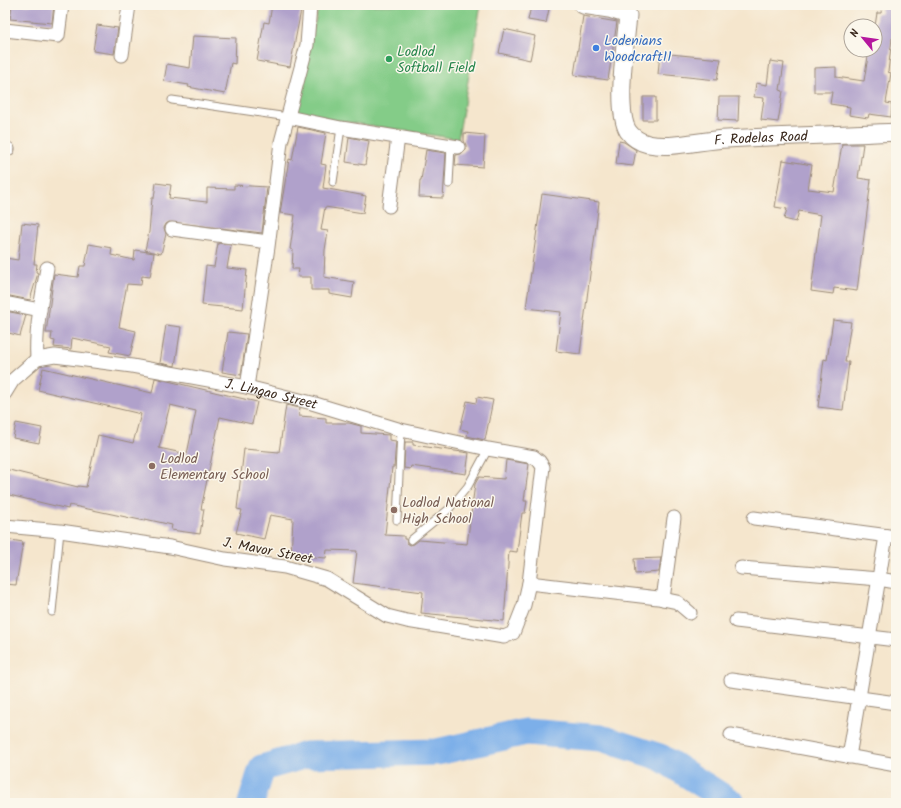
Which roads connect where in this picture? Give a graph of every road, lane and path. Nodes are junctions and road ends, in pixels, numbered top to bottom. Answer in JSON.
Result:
{"nodes":[{"id":1,"x":62,"y":5,"type":"edge"},
{"id":2,"x":129,"y":5,"type":"edge"},
{"id":3,"x":310,"y":5,"type":"edge"},
{"id":4,"x":583,"y":5,"type":"edge"},
{"id":5,"x":631,"y":10,"type":"edge"},
{"id":6,"x":5,"y":30,"type":"edge"},
{"id":7,"x":122,"y":55,"type":"dead end"},
{"id":8,"x":172,"y":100,"type":"dead end"},
{"id":9,"x":288,"y":117,"type":"junction"},
{"id":10,"x":341,"y":128,"type":"junction"},
{"id":11,"x":896,"y":132,"type":"edge"},
{"id":12,"x":398,"y":137,"type":"junction"},
{"id":13,"x":454,"y":146,"type":"joint"},
{"id":14,"x":333,"y":182,"type":"dead end"},
{"id":15,"x":449,"y":184,"type":"dead end"},
{"id":16,"x":389,"y":206,"type":"dead end"},
{"id":17,"x":172,"y":229,"type":"dead end"},
{"id":18,"x":268,"y":242,"type":"junction"},
{"id":19,"x":47,"y":268,"type":"dead end"},
{"id":20,"x":5,"y":303,"type":"edge"},
{"id":21,"x":40,"y":310,"type":"junction"},
{"id":22,"x":37,"y":359,"type":"junction"},
{"id":23,"x":248,"y":387,"type":"junction"},
{"id":24,"x":5,"y":393,"type":"edge"},
{"id":25,"x":401,"y":430,"type":"junction"},
{"id":26,"x":488,"y":449,"type":"junction"},
{"id":27,"x":543,"y":467,"type":"joint"},
{"id":28,"x":674,"y":518,"type":"dead end"},
{"id":29,"x":754,"y":518,"type":"dead end"},
{"id":30,"x":396,"y":520,"type":"dead end"},
{"id":31,"x":5,"y":526,"type":"edge"},
{"id":32,"x":60,"y":531,"type":"junction"},
{"id":33,"x":891,"y":536,"type":"edge"},
{"id":34,"x":411,"y":540,"type":"dead end"},
{"id":35,"x":741,"y":568,"type":"dead end"},
{"id":36,"x":879,"y":579,"type":"junction"},
{"id":37,"x":896,"y":582,"type":"edge"},
{"id":38,"x":528,"y":583,"type":"junction"},
{"id":39,"x":663,"y":599,"type":"junction"},
{"id":40,"x":52,"y":612,"type":"dead end"},
{"id":41,"x":690,"y":613,"type":"dead end"},
{"id":42,"x":736,"y":621,"type":"dead end"},
{"id":43,"x":869,"y":636,"type":"junction"},
{"id":44,"x":896,"y":640,"type":"edge"},
{"id":45,"x":731,"y":680,"type":"dead end"},
{"id":46,"x":859,"y":697,"type":"junction"},
{"id":47,"x":896,"y":703,"type":"edge"},
{"id":48,"x":731,"y":735,"type":"dead end"},
{"id":49,"x":849,"y":757,"type":"junction"},
{"id":50,"x":896,"y":765,"type":"edge"}],
"edges":[{"from":1,"to":6,"type":"street"},
{"from":2,"to":7,"type":"street"},
{"from":3,"to":9,"type":"street"},
{"from":4,"to":5,"type":"street"},
{"from":5,"to":11,"type":"street","name":"F. Rodelas Road"},
{"from":8,"to":9,"type":"lane"},
{"from":9,"to":10,"type":"street"},
{"from":9,"to":18,"type":"street"},
{"from":10,"to":12,"type":"street"},
{"from":10,"to":14,"type":"lane"},
{"from":12,"to":13,"type":"street"},
{"from":12,"to":16,"type":"street"},
{"from":13,"to":15,"type":"lane"},
{"from":17,"to":18,"type":"street"},
{"from":18,"to":23,"type":"street"},
{"from":19,"to":21,"type":"street"},
{"from":20,"to":21,"type":"street"},
{"from":21,"to":22,"type":"street"},
{"from":22,"to":23,"type":"street","name":"J. Lingao Street"},
{"from":22,"to":24,"type":"street"},
{"from":23,"to":25,"type":"street","name":"J. Lingao Street"},
{"from":25,"to":26,"type":"street","name":"J. Lingao Street"},
{"from":25,"to":30,"type":"lane"},
{"from":26,"to":27,"type":"street","name":"J. Lingao Street"},
{"from":26,"to":34,"type":"lane"},
{"from":27,"to":38,"type":"street","name":"J. Mavor Street"},
{"from":28,"to":39,"type":"street"},
{"from":29,"to":33,"type":"street"},
{"from":31,"to":32,"type":"street","name":"J. Mavor Street"},
{"from":32,"to":38,"type":"street","name":"J. Mavor Street"},
{"from":32,"to":40,"type":"lane"},
{"from":33,"to":36,"type":"street"},
{"from":35,"to":36,"type":"street"},
{"from":36,"to":37,"type":"street"},
{"from":36,"to":43,"type":"street"},
{"from":38,"to":39,"type":"street"},
{"from":39,"to":41,"type":"street"},
{"from":42,"to":43,"type":"street"},
{"from":43,"to":44,"type":"street"},
{"from":43,"to":46,"type":"street"},
{"from":45,"to":46,"type":"street"},
{"from":46,"to":47,"type":"street"},
{"from":46,"to":49,"type":"street"},
{"from":48,"to":49,"type":"street"},
{"from":49,"to":50,"type":"street"}]}
